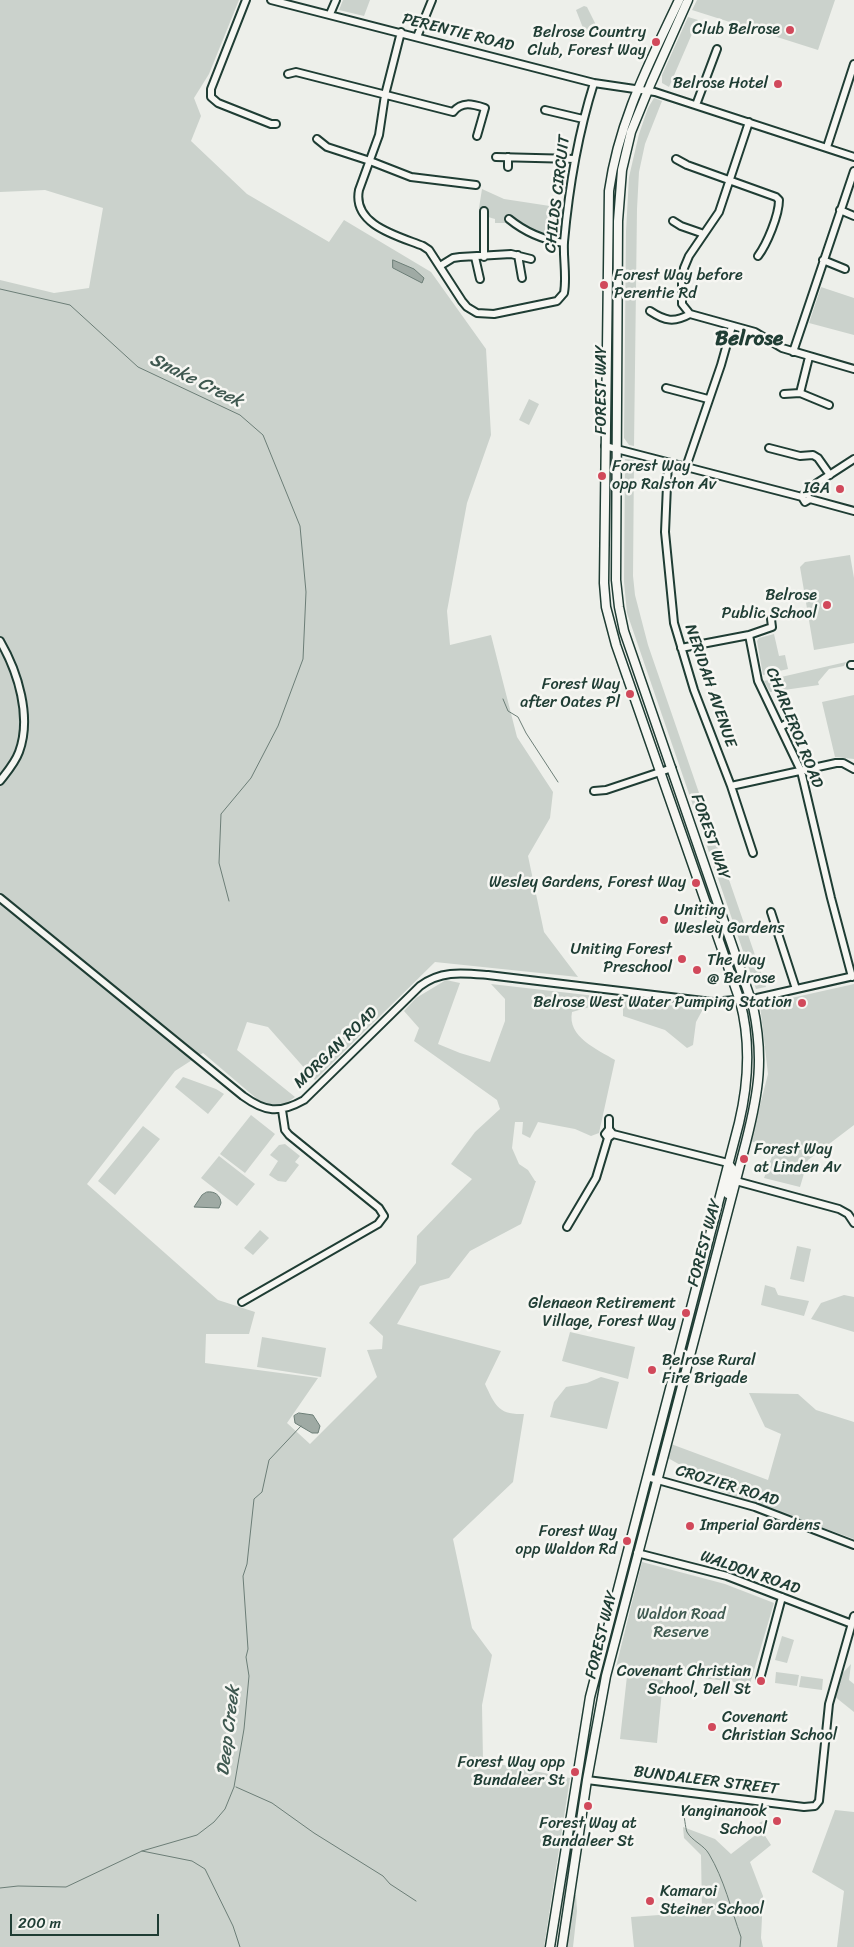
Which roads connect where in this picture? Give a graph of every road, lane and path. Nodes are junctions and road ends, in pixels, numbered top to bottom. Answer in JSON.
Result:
{"nodes":[{"id":1,"x":246,"y":0,"type":"edge"},
{"id":2,"x":271,"y":0,"type":"edge"},
{"id":3,"x":336,"y":0,"type":"edge"},
{"id":4,"x":432,"y":0,"type":"edge"},
{"id":5,"x":679,"y":0,"type":"edge"},
{"id":6,"x":688,"y":0,"type":"edge"},
{"id":7,"x":330,"y":14,"type":"junction"},
{"id":8,"x":400,"y":32,"type":"junction"},
{"id":9,"x":417,"y":37,"type":"junction"},
{"id":10,"x":717,"y":49,"type":"dead end"},
{"id":11,"x":854,"y":64,"type":"edge"},
{"id":12,"x":288,"y":74,"type":"dead end"},
{"id":13,"x":594,"y":83,"type":"junction"},
{"id":14,"x":638,"y":90,"type":"junction"},
{"id":15,"x":648,"y":90,"type":"junction"},
{"id":16,"x":385,"y":95,"type":"junction"},
{"id":17,"x":696,"y":105,"type":"junction"},
{"id":18,"x":546,"y":110,"type":"dead end"},
{"id":19,"x":583,"y":119,"type":"junction"},
{"id":20,"x":749,"y":122,"type":"junction"},
{"id":21,"x":276,"y":124,"type":"dead end"},
{"id":22,"x":477,"y":136,"type":"dead end"},
{"id":23,"x":318,"y":139,"type":"dead end"},
{"id":24,"x":827,"y":147,"type":"junction"},
{"id":25,"x":496,"y":157,"type":"dead end"},
{"id":26,"x":854,"y":157,"type":"edge"},
{"id":27,"x":508,"y":158,"type":"junction"},
{"id":28,"x":575,"y":159,"type":"junction"},
{"id":29,"x":676,"y":159,"type":"dead end"},
{"id":30,"x":370,"y":160,"type":"junction"},
{"id":31,"x":508,"y":167,"type":"dead end"},
{"id":32,"x":854,"y":171,"type":"edge"},
{"id":33,"x":730,"y":180,"type":"junction"},
{"id":34,"x":476,"y":185,"type":"dead end"},
{"id":35,"x":840,"y":210,"type":"junction"},
{"id":36,"x":484,"y":211,"type":"dead end"},
{"id":37,"x":854,"y":216,"type":"edge"},
{"id":38,"x":510,"y":219,"type":"dead end"},
{"id":39,"x":673,"y":222,"type":"dead end"},
{"id":40,"x":704,"y":234,"type":"junction"},
{"id":41,"x":564,"y":242,"type":"junction"},
{"id":42,"x":518,"y":255,"type":"junction"},
{"id":43,"x":758,"y":256,"type":"dead end"},
{"id":44,"x":475,"y":257,"type":"junction"},
{"id":45,"x":484,"y":257,"type":"junction"},
{"id":46,"x":531,"y":259,"type":"dead end"},
{"id":47,"x":824,"y":260,"type":"junction"},
{"id":48,"x":440,"y":266,"type":"junction"},
{"id":49,"x":845,"y":269,"type":"dead end"},
{"id":50,"x":522,"y":278,"type":"dead end"},
{"id":51,"x":480,"y":279,"type":"dead end"},
{"id":52,"x":650,"y":311,"type":"dead end"},
{"id":53,"x":690,"y":314,"type":"junction"},
{"id":54,"x":732,"y":326,"type":"junction"},
{"id":55,"x":793,"y":352,"type":"junction"},
{"id":56,"x":809,"y":357,"type":"junction"},
{"id":57,"x":854,"y":369,"type":"edge"},
{"id":58,"x":666,"y":388,"type":"dead end"},
{"id":59,"x":800,"y":393,"type":"junction"},
{"id":60,"x":784,"y":394,"type":"dead end"},
{"id":61,"x":708,"y":399,"type":"junction"},
{"id":62,"x":829,"y":405,"type":"dead end"},
{"id":63,"x":606,"y":446,"type":"junction"},
{"id":64,"x":769,"y":448,"type":"dead end"},
{"id":65,"x":616,"y":449,"type":"junction"},
{"id":66,"x":854,"y":459,"type":"edge"},
{"id":67,"x":668,"y":462,"type":"junction"},
{"id":68,"x":686,"y":467,"type":"junction"},
{"id":69,"x":830,"y":475,"type":"junction"},
{"id":70,"x":807,"y":497,"type":"junction"},
{"id":71,"x":854,"y":512,"type":"edge"},
{"id":72,"x":771,"y":619,"type":"dead end"},
{"id":73,"x":749,"y":635,"type":"junction"},
{"id":74,"x":0,"y":641,"type":"edge"},
{"id":75,"x":681,"y":648,"type":"junction"},
{"id":76,"x":792,"y":720,"type":"dead end"},
{"id":77,"x":781,"y":727,"type":"junction"},
{"id":78,"x":672,"y":768,"type":"junction"},
{"id":79,"x":854,"y":769,"type":"edge"},
{"id":80,"x":661,"y":771,"type":"junction"},
{"id":81,"x":801,"y":771,"type":"junction"},
{"id":82,"x":0,"y":780,"type":"edge"},
{"id":83,"x":731,"y":786,"type":"junction"},
{"id":84,"x":594,"y":792,"type":"dead end"},
{"id":85,"x":753,"y":853,"type":"dead end"},
{"id":86,"x":0,"y":898,"type":"edge"},
{"id":87,"x":772,"y":912,"type":"dead end"},
{"id":88,"x":853,"y":976,"type":"edge"},
{"id":89,"x":796,"y":989,"type":"junction"},
{"id":90,"x":751,"y":999,"type":"junction"},
{"id":91,"x":740,"y":1001,"type":"junction"},
{"id":92,"x":282,"y":1110,"type":"junction"},
{"id":93,"x":609,"y":1119,"type":"dead end"},
{"id":94,"x":751,"y":1124,"type":"junction"},
{"id":95,"x":610,"y":1134,"type":"junction"},
{"id":96,"x":728,"y":1163,"type":"junction"},
{"id":97,"x":736,"y":1181,"type":"junction"},
{"id":98,"x":727,"y":1214,"type":"junction"},
{"id":99,"x":854,"y":1223,"type":"edge"},
{"id":100,"x":567,"y":1227,"type":"dead end"},
{"id":101,"x":242,"y":1302,"type":"dead end"},
{"id":102,"x":647,"y":1477,"type":"junction"},
{"id":103,"x":656,"y":1479,"type":"junction"},
{"id":104,"x":854,"y":1546,"type":"edge"},
{"id":105,"x":637,"y":1553,"type":"junction"},
{"id":106,"x":782,"y":1597,"type":"junction"},
{"id":107,"x":854,"y":1616,"type":"edge"},
{"id":108,"x":852,"y":1624,"type":"junction"},
{"id":109,"x":760,"y":1679,"type":"dead end"},
{"id":110,"x":587,"y":1780,"type":"junction"},
{"id":111,"x":550,"y":1947,"type":"edge"},
{"id":112,"x":562,"y":1947,"type":"edge"}],
"edges":[{"from":1,"to":21,"type":"street"},
{"from":2,"to":7,"type":"street","name":"PERENTIE ROAD"},
{"from":3,"to":7,"type":"street"},
{"from":4,"to":9,"type":"street"},
{"from":5,"to":14,"type":"main road","name":"FOREST WAY"},
{"from":6,"to":15,"type":"main road","name":"FOREST WAY"},
{"from":7,"to":8,"type":"street","name":"PERENTIE ROAD"},
{"from":8,"to":9,"type":"street","name":"PERENTIE ROAD"},
{"from":8,"to":16,"type":"street","name":"CHILDS CIRCUIT"},
{"from":9,"to":13,"type":"street","name":"PERENTIE ROAD"},
{"from":10,"to":17,"type":"street"},
{"from":11,"to":24,"type":"street"},
{"from":12,"to":16,"type":"street"},
{"from":13,"to":14,"type":"street","name":"PERENTIE ROAD"},
{"from":13,"to":19,"type":"street","name":"CHILDS CIRCUIT"},
{"from":14,"to":15,"type":"street","name":"PERENTIE ROAD"},
{"from":14,"to":63,"type":"main road","name":"FOREST WAY"},
{"from":15,"to":17,"type":"street","name":"PERENTIE ROAD"},
{"from":15,"to":65,"type":"main road","name":"FOREST WAY"},
{"from":16,"to":22,"type":"street"},
{"from":16,"to":30,"type":"street","name":"CHILDS CIRCUIT"},
{"from":17,"to":20,"type":"street","name":"PERENTIE ROAD"},
{"from":18,"to":19,"type":"street"},
{"from":19,"to":28,"type":"street","name":"CHILDS CIRCUIT"},
{"from":20,"to":24,"type":"street","name":"PERENTIE ROAD"},
{"from":20,"to":33,"type":"street"},
{"from":23,"to":30,"type":"street"},
{"from":24,"to":26,"type":"street","name":"PERENTIE ROAD"},
{"from":25,"to":27,"type":"street"},
{"from":27,"to":28,"type":"street"},
{"from":27,"to":31,"type":"street"},
{"from":28,"to":41,"type":"street","name":"CHILDS CIRCUIT"},
{"from":29,"to":33,"type":"street"},
{"from":30,"to":34,"type":"street"},
{"from":30,"to":48,"type":"street","name":"CHILDS CIRCUIT"},
{"from":32,"to":35,"type":"street"},
{"from":33,"to":40,"type":"street"},
{"from":33,"to":43,"type":"street"},
{"from":35,"to":37,"type":"street"},
{"from":35,"to":47,"type":"street"},
{"from":36,"to":45,"type":"street"},
{"from":38,"to":41,"type":"street"},
{"from":39,"to":40,"type":"street"},
{"from":40,"to":53,"type":"street"},
{"from":41,"to":48,"type":"street","name":"CHILDS CIRCUIT"},
{"from":42,"to":45,"type":"street"},
{"from":42,"to":46,"type":"street"},
{"from":42,"to":50,"type":"street"},
{"from":44,"to":45,"type":"street"},
{"from":44,"to":48,"type":"street"},
{"from":44,"to":51,"type":"street"},
{"from":47,"to":49,"type":"street"},
{"from":47,"to":55,"type":"street"},
{"from":52,"to":53,"type":"street"},
{"from":53,"to":54,"type":"street"},
{"from":54,"to":55,"type":"street"},
{"from":54,"to":61,"type":"street"},
{"from":55,"to":56,"type":"street"},
{"from":56,"to":57,"type":"street"},
{"from":56,"to":59,"type":"street"},
{"from":58,"to":61,"type":"street"},
{"from":59,"to":60,"type":"street"},
{"from":59,"to":62,"type":"street"},
{"from":61,"to":68,"type":"street"},
{"from":63,"to":65,"type":"street"},
{"from":63,"to":80,"type":"main road","name":"FOREST WAY"},
{"from":64,"to":69,"type":"street"},
{"from":65,"to":67,"type":"street"},
{"from":65,"to":78,"type":"main road","name":"FOREST WAY"},
{"from":66,"to":69,"type":"street"},
{"from":67,"to":68,"type":"street"},
{"from":67,"to":75,"type":"street","name":"NERIDAH AVENUE"},
{"from":68,"to":70,"type":"street"},
{"from":69,"to":70,"type":"street"},
{"from":70,"to":71,"type":"street"},
{"from":72,"to":73,"type":"street"},
{"from":73,"to":75,"type":"street"},
{"from":73,"to":77,"type":"street","name":"CHARLEROI ROAD"},
{"from":74,"to":82,"type":"street"},
{"from":75,"to":83,"type":"street","name":"NERIDAH AVENUE"},
{"from":76,"to":77,"type":"street"},
{"from":77,"to":81,"type":"street","name":"CHARLEROI ROAD"},
{"from":78,"to":80,"type":"street"},
{"from":78,"to":90,"type":"main road","name":"FOREST WAY"},
{"from":79,"to":81,"type":"street"},
{"from":80,"to":84,"type":"street"},
{"from":80,"to":91,"type":"main road","name":"FOREST WAY"},
{"from":81,"to":83,"type":"street"},
{"from":81,"to":88,"type":"street","name":"CHARLEROI ROAD"},
{"from":83,"to":85,"type":"street","name":"NERIDAH AVENUE"},
{"from":86,"to":92,"type":"street"},
{"from":87,"to":89,"type":"street"},
{"from":88,"to":89,"type":"street","name":"MORGAN ROAD"},
{"from":89,"to":90,"type":"street","name":"MORGAN ROAD"},
{"from":90,"to":91,"type":"street","name":"MORGAN ROAD"},
{"from":90,"to":94,"type":"main road","name":"FOREST WAY"},
{"from":91,"to":92,"type":"street","name":"MORGAN ROAD"},
{"from":91,"to":96,"type":"main road","name":"FOREST WAY"},
{"from":92,"to":101,"type":"street"},
{"from":93,"to":95,"type":"street"},
{"from":94,"to":96,"type":"main road"},
{"from":94,"to":97,"type":"main road","name":"FOREST WAY"},
{"from":95,"to":96,"type":"street"},
{"from":95,"to":100,"type":"street"},
{"from":96,"to":98,"type":"main road"},
{"from":96,"to":102,"type":"main road","name":"FOREST WAY"},
{"from":97,"to":98,"type":"main road","name":"FOREST WAY"},
{"from":97,"to":99,"type":"street"},
{"from":98,"to":103,"type":"main road","name":"FOREST WAY"},
{"from":102,"to":103,"type":"street","name":"CROZIER ROAD"},
{"from":102,"to":111,"type":"main road","name":"FOREST WAY"},
{"from":103,"to":104,"type":"street","name":"CROZIER ROAD"},
{"from":103,"to":105,"type":"main road","name":"FOREST WAY"},
{"from":105,"to":106,"type":"street","name":"WALDON ROAD"},
{"from":105,"to":110,"type":"main road","name":"FOREST WAY"},
{"from":106,"to":108,"type":"street","name":"WALDON ROAD"},
{"from":106,"to":109,"type":"street"},
{"from":107,"to":108,"type":"street"},
{"from":108,"to":110,"type":"street","name":"BUNDALEER STREET"},
{"from":110,"to":112,"type":"main road","name":"FOREST WAY"}]}
